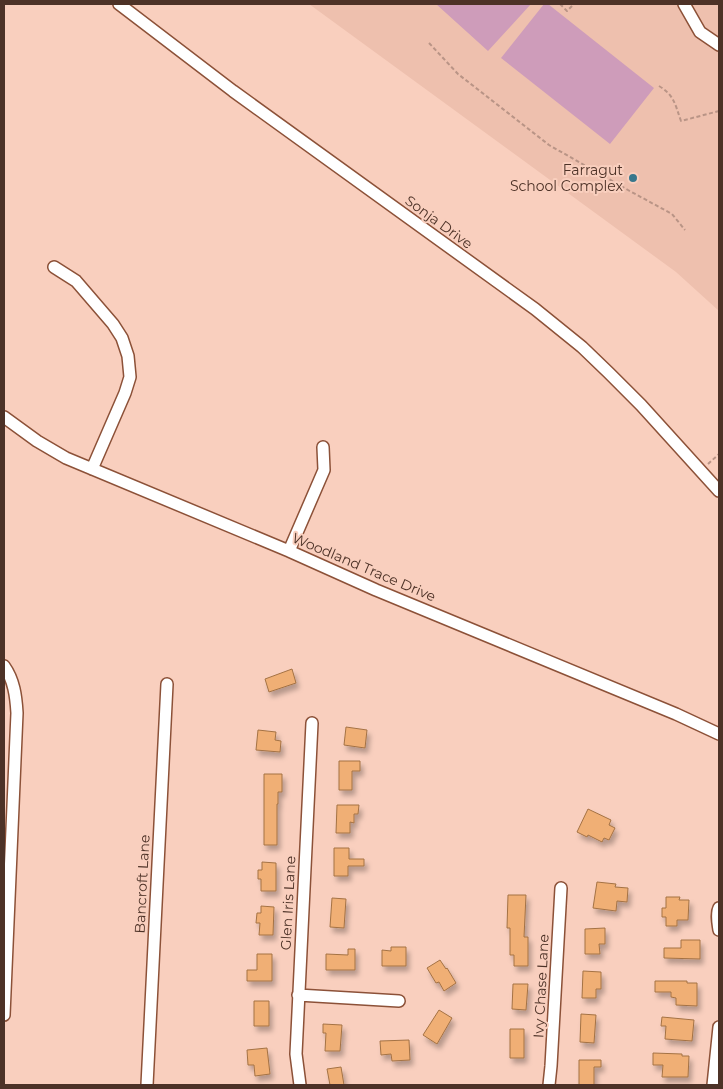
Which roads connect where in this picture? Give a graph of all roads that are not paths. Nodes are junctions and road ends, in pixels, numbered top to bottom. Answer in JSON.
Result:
{"nodes":[{"id":1,"x":119,"y":4,"type":"edge"},
{"id":2,"x":684,"y":4,"type":"edge"},
{"id":3,"x":719,"y":45,"type":"edge"},
{"id":4,"x":54,"y":267,"type":"dead end"},
{"id":5,"x":4,"y":417,"type":"edge"},
{"id":6,"x":323,"y":447,"type":"dead end"},
{"id":7,"x":92,"y":469,"type":"junction"},
{"id":8,"x":719,"y":491,"type":"edge"},
{"id":9,"x":289,"y":551,"type":"junction"},
{"id":10,"x":4,"y":666,"type":"edge"},
{"id":11,"x":167,"y":684,"type":"dead end"},
{"id":12,"x":312,"y":723,"type":"dead end"},
{"id":13,"x":719,"y":734,"type":"edge"},
{"id":14,"x":8,"y":803,"type":"edge"},
{"id":15,"x":561,"y":888,"type":"dead end"},
{"id":16,"x":719,"y":908,"type":"edge"},
{"id":17,"x":719,"y":930,"type":"edge"},
{"id":18,"x":298,"y":995,"type":"junction"},
{"id":19,"x":398,"y":1001,"type":"dead end"},
{"id":20,"x":4,"y":1015,"type":"edge"},
{"id":21,"x":719,"y":1026,"type":"edge"},
{"id":22,"x":147,"y":1085,"type":"edge"},
{"id":23,"x":300,"y":1085,"type":"edge"},
{"id":24,"x":549,"y":1085,"type":"edge"},
{"id":25,"x":713,"y":1085,"type":"edge"}],
"edges":[{"from":1,"to":8,"type":"street","name":"Sonja Drive"},
{"from":2,"to":3,"type":"street"},
{"from":4,"to":7,"type":"street"},
{"from":5,"to":7,"type":"street","name":"Woodland Trace Drive"},
{"from":6,"to":9,"type":"street"},
{"from":7,"to":9,"type":"street","name":"Woodland Trace Drive"},
{"from":9,"to":13,"type":"street","name":"Woodland Trace Drive"},
{"from":10,"to":14,"type":"street"},
{"from":11,"to":22,"type":"street","name":"Bancroft Lane"},
{"from":12,"to":18,"type":"street","name":"Glen Iris Lane"},
{"from":14,"to":20,"type":"street"},
{"from":15,"to":24,"type":"street","name":"Ivy Chase Lane"},
{"from":16,"to":17,"type":"street"},
{"from":18,"to":19,"type":"street"},
{"from":18,"to":23,"type":"street","name":"Glen Iris Lane"},
{"from":21,"to":25,"type":"street"}]}
